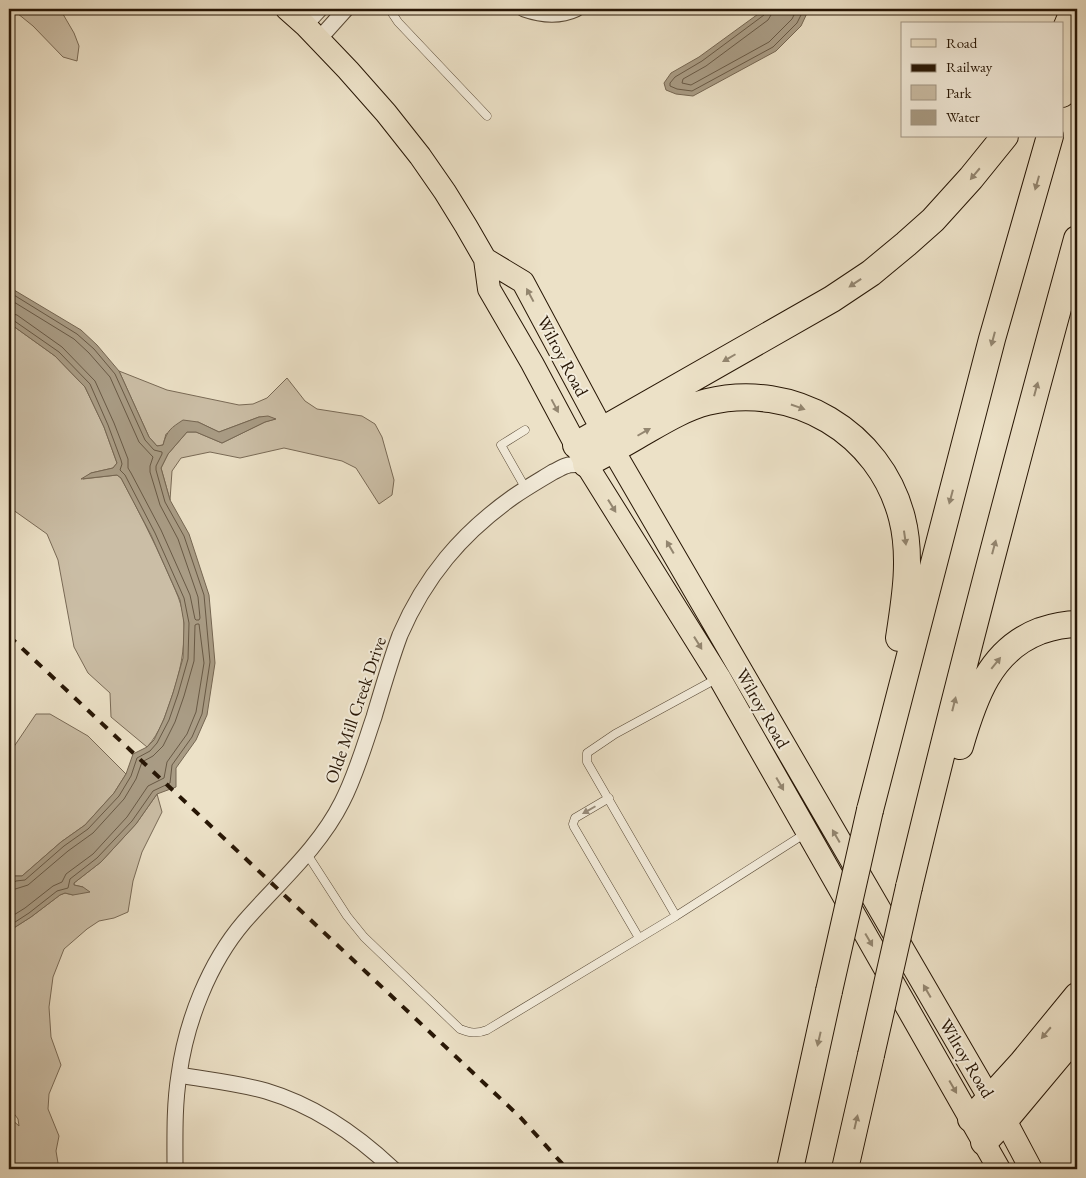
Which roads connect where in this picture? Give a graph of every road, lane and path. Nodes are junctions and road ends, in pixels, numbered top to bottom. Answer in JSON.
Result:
{"nodes":[{"id":1,"x":287,"y":9,"type":"edge"},
{"id":2,"x":346,"y":9,"type":"edge"},
{"id":3,"x":391,"y":9,"type":"edge"},
{"id":4,"x":524,"y":9,"type":"edge"},
{"id":5,"x":576,"y":9,"type":"edge"},
{"id":6,"x":1074,"y":9,"type":"edge"},
{"id":7,"x":315,"y":24,"type":"edge"},
{"id":8,"x":1064,"y":33,"type":"edge"},
{"id":9,"x":1077,"y":45,"type":"edge"},
{"id":10,"x":1064,"y":87,"type":"edge"},
{"id":11,"x":487,"y":116,"type":"dead end"},
{"id":12,"x":1003,"y":138,"type":"edge"},
{"id":13,"x":1049,"y":138,"type":"edge"},
{"id":14,"x":1077,"y":239,"type":"edge"},
{"id":15,"x":484,"y":259,"type":"junction"},
{"id":16,"x":526,"y":430,"type":"dead end"},
{"id":17,"x":608,"y":440,"type":"junction"},
{"id":18,"x":576,"y":458,"type":"junction"},
{"id":19,"x":526,"y":489,"type":"junction"},
{"id":20,"x":1077,"y":624,"type":"edge"},
{"id":21,"x":720,"y":677,"type":"junction"},
{"id":22,"x":609,"y":798,"type":"junction"},
{"id":23,"x":870,"y":810,"type":"junction"},
{"id":24,"x":807,"y":832,"type":"junction"},
{"id":25,"x":307,"y":854,"type":"junction"},
{"id":26,"x":909,"y":888,"type":"junction"},
{"id":27,"x":676,"y":916,"type":"junction"},
{"id":28,"x":639,"y":938,"type":"junction"},
{"id":29,"x":1077,"y":996,"type":"edge"},
{"id":30,"x":1077,"y":1034,"type":"edge"},
{"id":31,"x":179,"y":1075,"type":"junction"},
{"id":32,"x":990,"y":1098,"type":"junction"},
{"id":33,"x":971,"y":1119,"type":"junction"},
{"id":34,"x":1005,"y":1120,"type":"junction"},
{"id":35,"x":984,"y":1142,"type":"junction"},
{"id":36,"x":175,"y":1169,"type":"edge"},
{"id":37,"x":393,"y":1169,"type":"edge"},
{"id":38,"x":790,"y":1169,"type":"edge"},
{"id":39,"x":845,"y":1169,"type":"edge"},
{"id":40,"x":999,"y":1169,"type":"edge"},
{"id":41,"x":1031,"y":1169,"type":"edge"}],
"edges":[{"from":1,"to":7,"type":"main road","name":"Wilroy Road"},
{"from":2,"to":7,"type":"street"},
{"from":3,"to":11,"type":"lane"},
{"from":4,"to":5,"type":"street"},
{"from":6,"to":8,"type":"highway"},
{"from":7,"to":15,"type":"main road","name":"Wilroy Road"},
{"from":9,"to":10,"type":"highway"},
{"from":12,"to":17,"type":"highway","one_way":true},
{"from":13,"to":23,"type":"highway","one_way":true},
{"from":26,"to":14,"type":"highway","one_way":true},
{"from":17,"to":15,"type":"main road","name":"Wilroy Road","one_way":true},
{"from":15,"to":18,"type":"main road","name":"Wilroy Road","one_way":true},
{"from":16,"to":19,"type":"lane"},
{"from":17,"to":18,"type":"highway"},
{"from":17,"to":23,"type":"highway","one_way":true},
{"from":32,"to":17,"type":"main road","name":"Wilroy Road","one_way":true},
{"from":18,"to":19,"type":"street","name":"Olde Mill Creek Drive"},
{"from":18,"to":21,"type":"main road","name":"Wilroy Road","one_way":true},
{"from":19,"to":25,"type":"street","name":"Olde Mill Creek Drive"},
{"from":26,"to":20,"type":"highway","one_way":true},
{"from":21,"to":22,"type":"lane"},
{"from":21,"to":24,"type":"main road","name":"Wilroy Road","one_way":true},
{"from":22,"to":27,"type":"lane"},
{"from":22,"to":28,"type":"lane","one_way":true},
{"from":23,"to":38,"type":"highway","one_way":true,"bridge":true},
{"from":24,"to":27,"type":"lane"},
{"from":24,"to":33,"type":"main road","name":"Wilroy Road","one_way":true},
{"from":25,"to":28,"type":"lane"},
{"from":25,"to":31,"type":"street","name":"Olde Mill Creek Drive"},
{"from":39,"to":26,"type":"highway","one_way":true,"bridge":true},
{"from":27,"to":28,"type":"lane"},
{"from":29,"to":32,"type":"highway","one_way":true},
{"from":30,"to":34,"type":"highway"},
{"from":31,"to":36,"type":"street","name":"Olde Mill Creek Drive"},
{"from":31,"to":37,"type":"street"},
{"from":32,"to":33,"type":"highway"},
{"from":32,"to":34,"type":"main road","name":"Wilroy Road"},
{"from":33,"to":35,"type":"main road","name":"Wilroy Road"},
{"from":34,"to":35,"type":"highway"},
{"from":34,"to":41,"type":"main road","name":"Wilroy Road"},
{"from":35,"to":40,"type":"main road","name":"Wilroy Road"}]}
